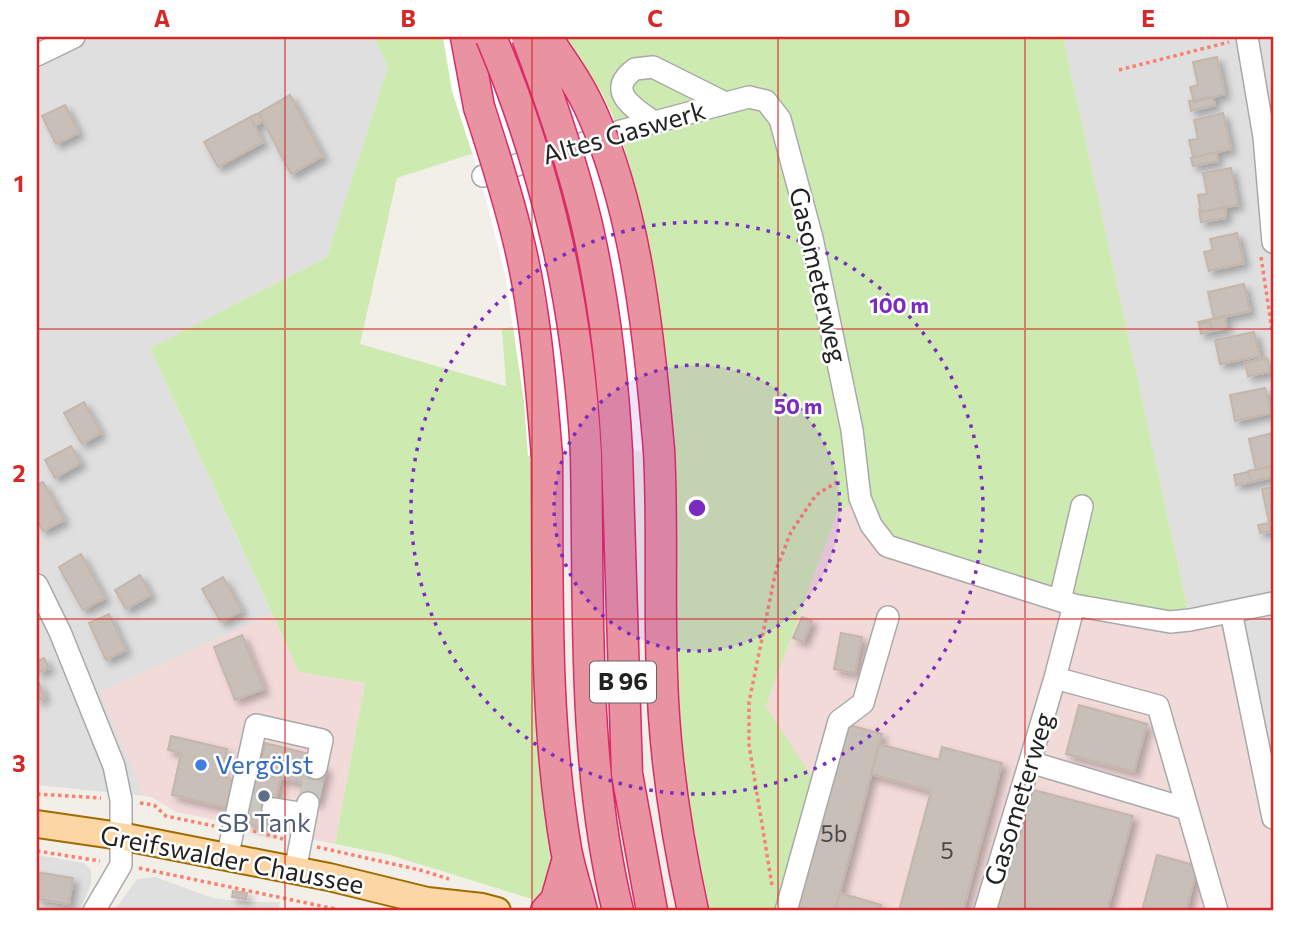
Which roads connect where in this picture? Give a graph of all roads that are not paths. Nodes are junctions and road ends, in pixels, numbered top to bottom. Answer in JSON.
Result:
{"nodes":[{"id":1,"x":74,"y":37,"type":"edge"},
{"id":2,"x":466,"y":37,"type":"edge"},
{"id":3,"x":491,"y":37,"type":"edge"},
{"id":4,"x":527,"y":37,"type":"edge"},
{"id":5,"x":546,"y":37,"type":"edge"},
{"id":6,"x":1247,"y":37,"type":"edge"},
{"id":7,"x":37,"y":55,"type":"edge"},
{"id":8,"x":766,"y":101,"type":"joint"},
{"id":9,"x":726,"y":103,"type":"junction"},
{"id":10,"x":654,"y":122,"type":"junction"},
{"id":11,"x":483,"y":176,"type":"dead end"},
{"id":12,"x":1273,"y":242,"type":"edge"},
{"id":13,"x":1082,"y":506,"type":"dead end"},
{"id":14,"x":37,"y":585,"type":"edge"},
{"id":15,"x":1067,"y":603,"type":"junction"},
{"id":16,"x":1273,"y":603,"type":"edge"},
{"id":17,"x":1231,"y":612,"type":"junction"},
{"id":18,"x":888,"y":617,"type":"dead end"},
{"id":19,"x":1055,"y":678,"type":"junction"},
{"id":20,"x":1030,"y":762,"type":"junction"},
{"id":21,"x":316,"y":768,"type":"tunnel mouth"},
{"id":22,"x":273,"y":809,"type":"tunnel mouth"},
{"id":23,"x":1187,"y":809,"type":"junction"},
{"id":24,"x":1273,"y":818,"type":"edge"},
{"id":25,"x":37,"y":824,"type":"edge"},
{"id":26,"x":120,"y":836,"type":"junction"},
{"id":27,"x":227,"y":858,"type":"junction"},
{"id":28,"x":568,"y":858,"type":"junction"},
{"id":29,"x":295,"y":871,"type":"junction"},
{"id":30,"x":616,"y":904,"type":"edge"},
{"id":31,"x":436,"y":906,"type":"edge"},
{"id":32,"x":652,"y":910,"type":"edge"},
{"id":33,"x":94,"y":911,"type":"edge"},
{"id":34,"x":497,"y":911,"type":"edge"},
{"id":35,"x":546,"y":911,"type":"edge"},
{"id":36,"x":582,"y":911,"type":"edge"},
{"id":37,"x":692,"y":911,"type":"edge"},
{"id":38,"x":786,"y":911,"type":"edge"},
{"id":39,"x":985,"y":911,"type":"edge"},
{"id":40,"x":1217,"y":911,"type":"edge"}],
"edges":[{"from":1,"to":7,"type":"street"},
{"from":2,"to":28,"type":"highway","bridge":true},
{"from":3,"to":30,"type":"highway","number":"B 96","bridge":true},
{"from":4,"to":32,"type":"highway","number":"B 96","bridge":true},
{"from":5,"to":37,"type":"highway","bridge":true},
{"from":6,"to":12,"type":"street"},
{"from":8,"to":9,"type":"street","name":"Altes Gaswerk"},
{"from":8,"to":15,"type":"street","name":"Gasometerweg"},
{"from":9,"to":10,"type":"street","name":"Altes Gaswerk"},
{"from":9,"to":10,"type":"street"},
{"from":10,"to":11,"type":"street","name":"Altes Gaswerk"},
{"from":13,"to":15,"type":"street"},
{"from":14,"to":26,"type":"street"},
{"from":15,"to":17,"type":"street","name":"Gasometerweg"},
{"from":15,"to":19,"type":"street","name":"Gasometerweg"},
{"from":16,"to":17,"type":"street","name":"Gasometerweg"},
{"from":17,"to":24,"type":"street"},
{"from":18,"to":38,"type":"street"},
{"from":19,"to":20,"type":"street","name":"Gasometerweg"},
{"from":19,"to":23,"type":"street"},
{"from":20,"to":23,"type":"street"},
{"from":20,"to":39,"type":"street","name":"Gasometerweg"},
{"from":21,"to":27,"type":"street"},
{"from":22,"to":29,"type":"street"},
{"from":23,"to":40,"type":"street"},
{"from":25,"to":26,"type":"main road","name":"Greifswalder Chaussee"},
{"from":26,"to":27,"type":"main road","name":"Greifswalder Chaussee"},
{"from":26,"to":33,"type":"street"},
{"from":27,"to":29,"type":"main road","name":"Greifswalder Chaussee"},
{"from":28,"to":35,"type":"highway"},
{"from":28,"to":36,"type":"highway"},
{"from":29,"to":31,"type":"main road","name":"Greifswalder Chaussee"},
{"from":31,"to":34,"type":"main road","name":"Greifswalder Chaussee"}]}
